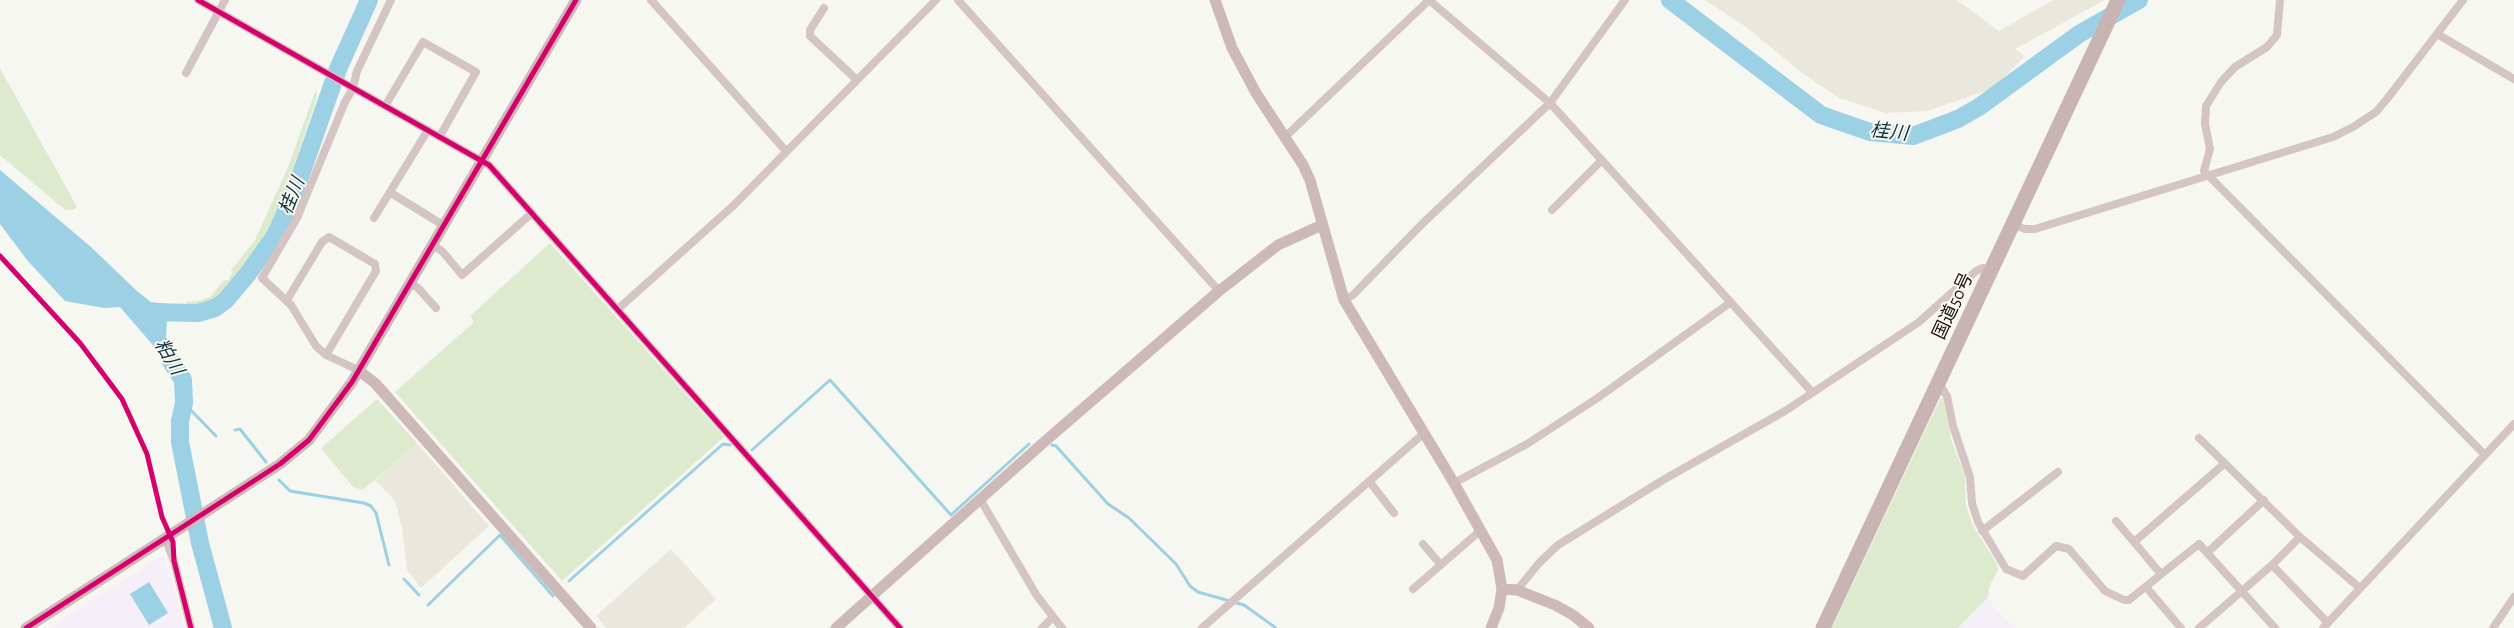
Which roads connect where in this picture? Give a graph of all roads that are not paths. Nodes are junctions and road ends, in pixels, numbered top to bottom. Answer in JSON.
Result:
{"nodes":[{"id":1,"x":198,"y":0,"type":"edge"},
{"id":2,"x":225,"y":0,"type":"edge"},
{"id":3,"x":391,"y":0,"type":"edge"},
{"id":4,"x":576,"y":0,"type":"edge"},
{"id":5,"x":651,"y":0,"type":"edge"},
{"id":6,"x":936,"y":0,"type":"edge"},
{"id":7,"x":958,"y":0,"type":"edge"},
{"id":8,"x":1215,"y":0,"type":"edge"},
{"id":9,"x":1429,"y":0,"type":"edge"},
{"id":10,"x":1625,"y":0,"type":"edge"},
{"id":11,"x":2280,"y":0,"type":"edge"},
{"id":12,"x":2463,"y":0,"type":"edge"},
{"id":13,"x":2116,"y":3,"type":"edge"},
{"id":14,"x":824,"y":8,"type":"dead end"},
{"id":15,"x":219,"y":12,"type":"junction"},
{"id":16,"x":2437,"y":34,"type":"junction"},
{"id":17,"x":186,"y":72,"type":"dead end"},
{"id":18,"x":2514,"y":79,"type":"edge"},
{"id":19,"x":857,"y":80,"type":"junction"},
{"id":20,"x":351,"y":87,"type":"junction"},
{"id":21,"x":1550,"y":103,"type":"junction"},
{"id":22,"x":385,"y":106,"type":"junction"},
{"id":23,"x":428,"y":130,"type":"junction"},
{"id":24,"x":440,"y":136,"type":"junction"},
{"id":25,"x":1285,"y":137,"type":"junction"},
{"id":26,"x":786,"y":151,"type":"junction"},
{"id":27,"x":481,"y":159,"type":"junction"},
{"id":28,"x":1602,"y":160,"type":"junction"},
{"id":29,"x":2207,"y":176,"type":"junction"},
{"id":30,"x":390,"y":193,"type":"junction"},
{"id":31,"x":1552,"y":210,"type":"dead end"},
{"id":32,"x":532,"y":213,"type":"junction"},
{"id":33,"x":374,"y":218,"type":"dead end"},
{"id":34,"x":2012,"y":224,"type":"junction"},
{"id":35,"x":443,"y":225,"type":"junction"},
{"id":36,"x":1322,"y":225,"type":"junction"},
{"id":37,"x":432,"y":244,"type":"junction"},
{"id":38,"x":1991,"y":270,"type":"junction"},
{"id":39,"x":410,"y":283,"type":"junction"},
{"id":40,"x":1219,"y":291,"type":"junction"},
{"id":41,"x":286,"y":300,"type":"junction"},
{"id":42,"x":1344,"y":300,"type":"junction"},
{"id":43,"x":1731,"y":302,"type":"junction"},
{"id":44,"x":436,"y":308,"type":"dead end"},
{"id":45,"x":618,"y":309,"type":"junction"},
{"id":46,"x":326,"y":355,"type":"junction"},
{"id":47,"x":358,"y":370,"type":"junction"},
{"id":48,"x":1938,"y":382,"type":"junction"},
{"id":49,"x":1812,"y":392,"type":"junction"},
{"id":50,"x":2514,"y":424,"type":"edge"},
{"id":51,"x":1423,"y":434,"type":"junction"},
{"id":52,"x":2199,"y":438,"type":"dead end"},
{"id":53,"x":2485,"y":455,"type":"junction"},
{"id":54,"x":2224,"y":464,"type":"junction"},
{"id":55,"x":2058,"y":472,"type":"dead end"},
{"id":56,"x":1369,"y":481,"type":"junction"},
{"id":57,"x":1454,"y":483,"type":"junction"},
{"id":58,"x":980,"y":499,"type":"junction"},
{"id":59,"x":2264,"y":500,"type":"junction"},
{"id":60,"x":1394,"y":513,"type":"dead end"},
{"id":61,"x":2116,"y":521,"type":"dead end"},
{"id":62,"x":1482,"y":530,"type":"junction"},
{"id":63,"x":1982,"y":531,"type":"junction"},
{"id":64,"x":169,"y":535,"type":"junction"},
{"id":65,"x":2300,"y":537,"type":"junction"},
{"id":66,"x":2134,"y":542,"type":"junction"},
{"id":67,"x":1423,"y":544,"type":"dead end"},
{"id":68,"x":2208,"y":552,"type":"junction"},
{"id":69,"x":1441,"y":565,"type":"junction"},
{"id":70,"x":2272,"y":565,"type":"junction"},
{"id":71,"x":2160,"y":573,"type":"junction"},
{"id":72,"x":2146,"y":587,"type":"junction"},
{"id":73,"x":2360,"y":588,"type":"junction"},
{"id":74,"x":1413,"y":589,"type":"dead end"},
{"id":75,"x":1502,"y":589,"type":"junction"},
{"id":76,"x":1517,"y":590,"type":"junction"},
{"id":77,"x":2242,"y":592,"type":"junction"},
{"id":78,"x":871,"y":597,"type":"junction"},
{"id":79,"x":2514,"y":598,"type":"edge"},
{"id":80,"x":1053,"y":617,"type":"junction"},
{"id":81,"x":2325,"y":625,"type":"edge"},
{"id":82,"x":26,"y":628,"type":"edge"},
{"id":83,"x":192,"y":628,"type":"edge"},
{"id":84,"x":591,"y":628,"type":"edge"},
{"id":85,"x":836,"y":628,"type":"edge"},
{"id":86,"x":900,"y":628,"type":"edge"},
{"id":87,"x":1042,"y":628,"type":"edge"},
{"id":88,"x":1062,"y":628,"type":"edge"},
{"id":89,"x":1202,"y":628,"type":"edge"},
{"id":90,"x":1491,"y":628,"type":"edge"},
{"id":91,"x":1589,"y":628,"type":"edge"},
{"id":92,"x":1823,"y":628,"type":"edge"},
{"id":93,"x":2181,"y":628,"type":"edge"},
{"id":94,"x":2200,"y":628,"type":"edge"},
{"id":95,"x":2275,"y":628,"type":"edge"},
{"id":96,"x":2493,"y":628,"type":"edge"}],
"edges":[{"from":1,"to":15,"type":"street"},
{"from":2,"to":15,"type":"street"},
{"from":3,"to":20,"type":"street"},
{"from":4,"to":27,"type":"street"},
{"from":5,"to":26,"type":"street"},
{"from":6,"to":19,"type":"street"},
{"from":7,"to":40,"type":"street"},
{"from":8,"to":25,"type":"street"},
{"from":9,"to":21,"type":"street"},
{"from":9,"to":25,"type":"street"},
{"from":10,"to":21,"type":"street"},
{"from":11,"to":29,"type":"street"},
{"from":12,"to":16,"type":"street"},
{"from":13,"to":34,"type":"highway","name":"国道50号"},
{"from":14,"to":19,"type":"street"},
{"from":15,"to":17,"type":"street"},
{"from":15,"to":20,"type":"street"},
{"from":16,"to":18,"type":"street"},
{"from":16,"to":29,"type":"street"},
{"from":19,"to":26,"type":"street"},
{"from":20,"to":22,"type":"street"},
{"from":20,"to":41,"type":"street"},
{"from":21,"to":28,"type":"street"},
{"from":21,"to":42,"type":"street"},
{"from":22,"to":23,"type":"street"},
{"from":22,"to":24,"type":"street"},
{"from":23,"to":24,"type":"street"},
{"from":23,"to":30,"type":"street"},
{"from":24,"to":27,"type":"street"},
{"from":25,"to":36,"type":"street"},
{"from":26,"to":45,"type":"street"},
{"from":27,"to":32,"type":"street"},
{"from":27,"to":35,"type":"street"},
{"from":28,"to":31,"type":"street"},
{"from":28,"to":43,"type":"street"},
{"from":29,"to":34,"type":"street"},
{"from":29,"to":53,"type":"street"},
{"from":30,"to":33,"type":"street"},
{"from":30,"to":35,"type":"street"},
{"from":32,"to":37,"type":"street"},
{"from":32,"to":45,"type":"street"},
{"from":34,"to":38,"type":"highway","name":"国道50号"},
{"from":35,"to":37,"type":"street"},
{"from":36,"to":40,"type":"street"},
{"from":36,"to":42,"type":"street"},
{"from":37,"to":39,"type":"street"},
{"from":38,"to":48,"type":"highway","name":"国道50号"},
{"from":38,"to":49,"type":"street"},
{"from":39,"to":44,"type":"street"},
{"from":39,"to":47,"type":"street"},
{"from":40,"to":58,"type":"street"},
{"from":41,"to":46,"type":"street"},
{"from":41,"to":46,"type":"street"},
{"from":42,"to":51,"type":"street"},
{"from":43,"to":49,"type":"street"},
{"from":43,"to":57,"type":"street"},
{"from":45,"to":78,"type":"street"},
{"from":46,"to":47,"type":"street"},
{"from":47,"to":64,"type":"street"},
{"from":47,"to":84,"type":"street"},
{"from":48,"to":63,"type":"street"},
{"from":48,"to":92,"type":"highway","name":"国道50号"},
{"from":49,"to":76,"type":"street"},
{"from":50,"to":53,"type":"street"},
{"from":51,"to":56,"type":"street"},
{"from":51,"to":57,"type":"street"},
{"from":52,"to":54,"type":"street"},
{"from":53,"to":73,"type":"street"},
{"from":54,"to":59,"type":"street"},
{"from":54,"to":66,"type":"street"},
{"from":55,"to":63,"type":"street"},
{"from":56,"to":60,"type":"street"},
{"from":56,"to":89,"type":"street"},
{"from":57,"to":62,"type":"street"},
{"from":58,"to":78,"type":"street"},
{"from":58,"to":80,"type":"street"},
{"from":59,"to":65,"type":"street"},
{"from":59,"to":68,"type":"street"},
{"from":61,"to":66,"type":"street"},
{"from":62,"to":69,"type":"street"},
{"from":62,"to":75,"type":"street"},
{"from":63,"to":72,"type":"street"},
{"from":64,"to":82,"type":"street"},
{"from":64,"to":83,"type":"street"},
{"from":65,"to":70,"type":"street"},
{"from":65,"to":73,"type":"street"},
{"from":66,"to":71,"type":"street"},
{"from":67,"to":69,"type":"street"},
{"from":68,"to":71,"type":"street"},
{"from":68,"to":77,"type":"street"},
{"from":69,"to":74,"type":"street"},
{"from":70,"to":77,"type":"street"},
{"from":70,"to":81,"type":"street"},
{"from":71,"to":72,"type":"street"},
{"from":72,"to":93,"type":"street"},
{"from":73,"to":81,"type":"street"},
{"from":75,"to":76,"type":"street"},
{"from":75,"to":90,"type":"street"},
{"from":76,"to":91,"type":"street"},
{"from":77,"to":94,"type":"street"},
{"from":77,"to":95,"type":"street"},
{"from":78,"to":85,"type":"street"},
{"from":78,"to":86,"type":"street"},
{"from":79,"to":96,"type":"street"},
{"from":80,"to":87,"type":"street"},
{"from":80,"to":88,"type":"street"}]}
